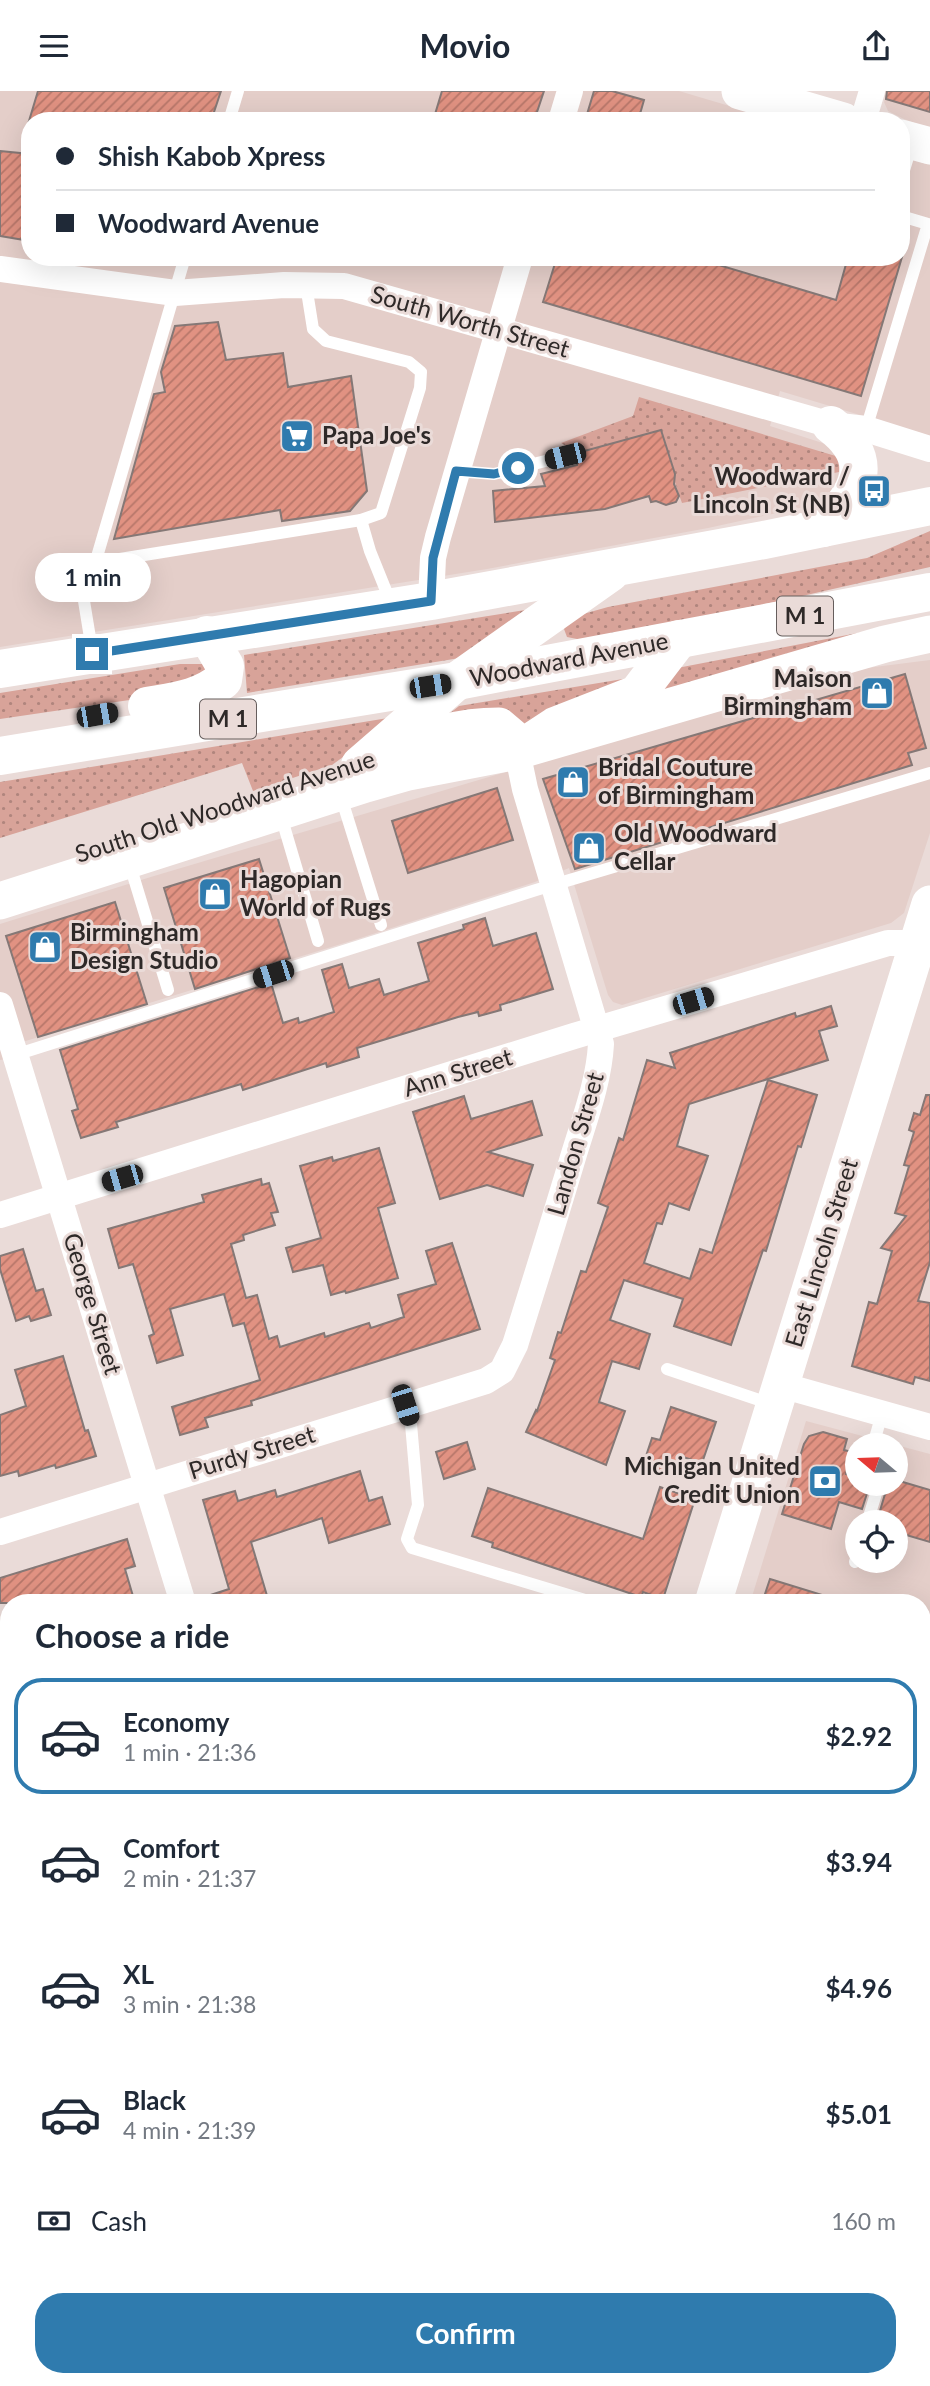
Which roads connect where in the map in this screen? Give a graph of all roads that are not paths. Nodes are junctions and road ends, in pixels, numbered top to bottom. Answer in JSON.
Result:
{"nodes":[{"id":1,"x":238,"y":91,"type":"edge"},
{"id":2,"x":570,"y":91,"type":"edge"},
{"id":3,"x":740,"y":91,"type":"edge"},
{"id":4,"x":872,"y":91,"type":"edge"},
{"id":5,"x":232,"y":112,"type":"edge"},
{"id":6,"x":564,"y":112,"type":"edge"},
{"id":7,"x":812,"y":112,"type":"edge"},
{"id":8,"x":866,"y":112,"type":"edge"},
{"id":9,"x":910,"y":219,"type":"edge"},
{"id":10,"x":182,"y":266,"type":"edge"},
{"id":11,"x":517,"y":266,"type":"edge"},
{"id":12,"x":0,"y":269,"type":"edge"},
{"id":13,"x":306,"y":285,"type":"junction"},
{"id":14,"x":175,"y":293,"type":"junction"},
{"id":15,"x":498,"y":330,"type":"junction"},
{"id":16,"x":848,"y":427,"type":"junction"},
{"id":17,"x":930,"y":449,"type":"edge"},
{"id":18,"x":565,"y":456,"type":"dead end"},
{"id":19,"x":456,"y":471,"type":"junction"},
{"id":20,"x":930,"y":506,"type":"edge"},
{"id":21,"x":360,"y":520,"type":"junction"},
{"id":22,"x":823,"y":528,"type":"junction"},
{"id":23,"x":95,"y":563,"type":"junction"},
{"id":24,"x":621,"y":566,"type":"junction"},
{"id":25,"x":930,"y":592,"type":"edge"},
{"id":26,"x":431,"y":601,"type":"junction"},
{"id":27,"x":393,"y":607,"type":"junction"},
{"id":28,"x":930,"y":633,"type":"edge"},
{"id":29,"x":207,"y":635,"type":"junction"},
{"id":30,"x":679,"y":639,"type":"junction"},
{"id":31,"x":92,"y":654,"type":"junction"},
{"id":32,"x":0,"y":670,"type":"edge"},
{"id":33,"x":457,"y":681,"type":"junction"},
{"id":34,"x":0,"y":731,"type":"edge"},
{"id":35,"x":517,"y":751,"type":"junction"},
{"id":36,"x":0,"y":756,"type":"edge"},
{"id":37,"x":930,"y":773,"type":"edge"},
{"id":38,"x":350,"y":779,"type":"junction"},
{"id":39,"x":280,"y":812,"type":"junction"},
{"id":40,"x":129,"y":861,"type":"junction"},
{"id":41,"x":0,"y":879,"type":"edge"},
{"id":42,"x":554,"y":885,"type":"junction"},
{"id":43,"x":0,"y":901,"type":"edge"},
{"id":44,"x":930,"y":904,"type":"edge"},
{"id":45,"x":381,"y":925,"type":"dead end"},
{"id":46,"x":318,"y":940,"type":"dead end"},
{"id":47,"x":918,"y":943,"type":"junction"},
{"id":48,"x":167,"y":990,"type":"dead end"},
{"id":49,"x":2,"y":1020,"type":"edge"},
{"id":50,"x":597,"y":1030,"type":"junction"},
{"id":51,"x":15,"y":1055,"type":"junction"},
{"id":52,"x":59,"y":1197,"type":"junction"},
{"id":53,"x":0,"y":1215,"type":"edge"},
{"id":54,"x":667,"y":1369,"type":"dead end"},
{"id":55,"x":502,"y":1371,"type":"joint"},
{"id":56,"x":778,"y":1395,"type":"junction"},
{"id":57,"x":405,"y":1405,"type":"junction"},
{"id":58,"x":883,"y":1414,"type":"junction"},
{"id":59,"x":930,"y":1427,"type":"edge"},
{"id":60,"x":877,"y":1433,"type":"edge"},
{"id":61,"x":147,"y":1485,"type":"junction"},
{"id":62,"x":0,"y":1532,"type":"edge"},
{"id":63,"x":180,"y":1594,"type":"edge"},
{"id":64,"x":565,"y":1594,"type":"edge"},
{"id":65,"x":716,"y":1594,"type":"edge"}],
"edges":[{"from":1,"to":5,"type":"lane"},
{"from":2,"to":6,"type":"street"},
{"from":3,"to":7,"type":"street"},
{"from":4,"to":8,"type":"street"},
{"from":9,"to":16,"type":"lane"},
{"from":10,"to":14,"type":"lane"},
{"from":11,"to":15,"type":"street"},
{"from":12,"to":14,"type":"street","name":"South Worth Street"},
{"from":13,"to":14,"type":"street","name":"South Worth Street"},
{"from":13,"to":15,"type":"street","name":"South Worth Street"},
{"from":13,"to":21,"type":"lane"},
{"from":14,"to":23,"type":"lane"},
{"from":15,"to":16,"type":"street","name":"South Worth Street"},
{"from":15,"to":19,"type":"street"},
{"from":16,"to":17,"type":"street","name":"South Worth Street"},
{"from":16,"to":22,"type":"main road"},
{"from":18,"to":19,"type":"lane"},
{"from":19,"to":26,"type":"street"},
{"from":20,"to":22,"type":"main road"},
{"from":21,"to":23,"type":"lane"},
{"from":21,"to":27,"type":"lane"},
{"from":22,"to":24,"type":"main road"},
{"from":23,"to":31,"type":"lane"},
{"from":24,"to":26,"type":"main road"},
{"from":24,"to":33,"type":"main road"},
{"from":25,"to":30,"type":"main road","name":"Woodward Avenue","number":"M 1"},
{"from":26,"to":27,"type":"main road"},
{"from":27,"to":29,"type":"main road"},
{"from":28,"to":35,"type":"street"},
{"from":29,"to":31,"type":"main road"},
{"from":29,"to":34,"type":"main road"},
{"from":30,"to":33,"type":"main road","name":"Woodward Avenue","number":"M 1"},
{"from":30,"to":35,"type":"main road"},
{"from":31,"to":32,"type":"main road"},
{"from":33,"to":36,"type":"main road","name":"Woodward Avenue","number":"M 1"},
{"from":33,"to":38,"type":"main road"},
{"from":35,"to":38,"type":"street","name":"South Old Woodward Avenue"},
{"from":35,"to":42,"type":"street","name":"Landon Street"},
{"from":37,"to":42,"type":"lane"},
{"from":38,"to":39,"type":"street","name":"South Old Woodward Avenue"},
{"from":38,"to":41,"type":"street","name":"South Old Woodward Avenue"},
{"from":38,"to":45,"type":"lane"},
{"from":39,"to":40,"type":"street","name":"South Old Woodward Avenue"},
{"from":39,"to":46,"type":"lane"},
{"from":40,"to":43,"type":"street","name":"South Old Woodward Avenue"},
{"from":40,"to":48,"type":"lane"},
{"from":42,"to":50,"type":"street","name":"Landon Street"},
{"from":42,"to":51,"type":"lane"},
{"from":44,"to":47,"type":"street","name":"East Lincoln Street"},
{"from":47,"to":50,"type":"street","name":"Ann Street"},
{"from":47,"to":56,"type":"street","name":"East Lincoln Street"},
{"from":49,"to":51,"type":"street","name":"George Street"},
{"from":50,"to":52,"type":"street","name":"Ann Street"},
{"from":50,"to":55,"type":"street","name":"Landon Street"},
{"from":51,"to":52,"type":"street","name":"George Street"},
{"from":52,"to":53,"type":"street","name":"Ann Street"},
{"from":52,"to":61,"type":"street","name":"George Street"},
{"from":54,"to":56,"type":"lane"},
{"from":55,"to":57,"type":"street","name":"Purdy Street"},
{"from":56,"to":58,"type":"street"},
{"from":56,"to":65,"type":"street","name":"East Lincoln Street"},
{"from":57,"to":61,"type":"street","name":"Purdy Street"},
{"from":57,"to":64,"type":"lane"},
{"from":58,"to":59,"type":"street"},
{"from":58,"to":60,"type":"lane"},
{"from":61,"to":62,"type":"street","name":"Purdy Street"},
{"from":61,"to":63,"type":"street","name":"George Street"}]}
